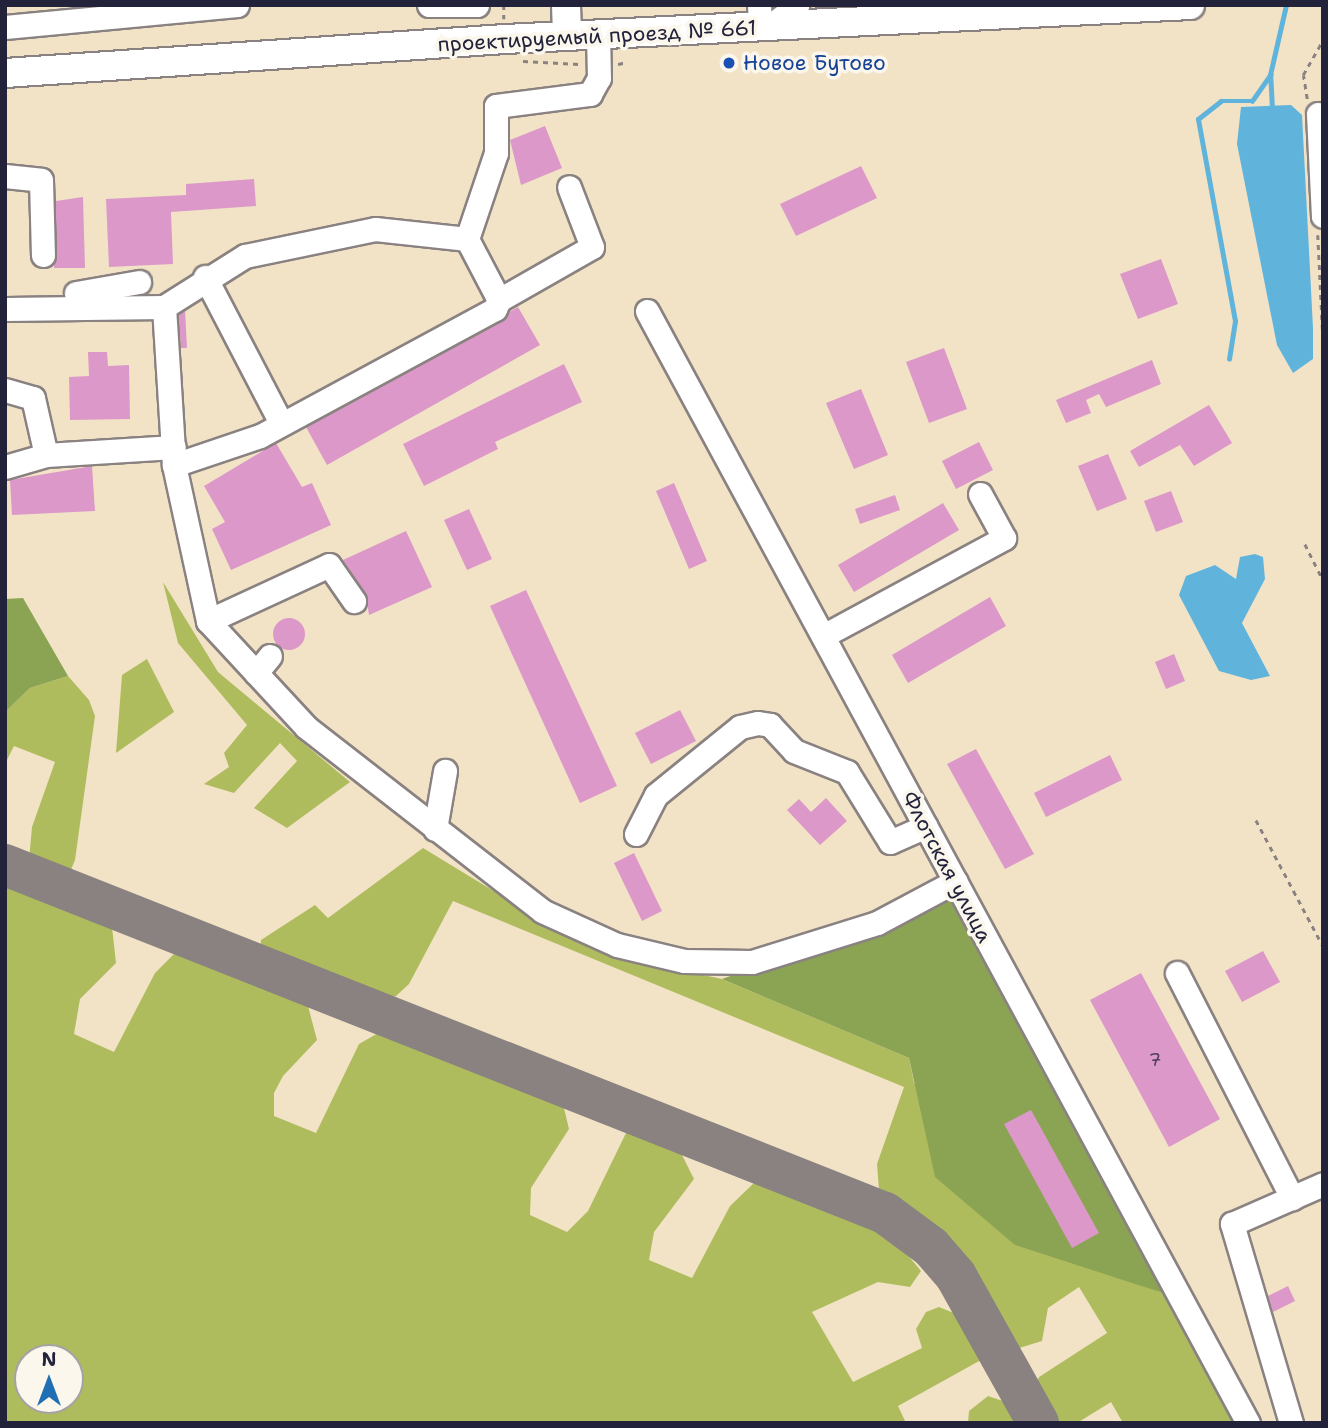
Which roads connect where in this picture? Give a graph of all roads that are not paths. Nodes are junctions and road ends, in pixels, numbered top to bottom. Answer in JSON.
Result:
{"nodes":[{"id":1,"x":237,"y":5,"type":"edge"},
{"id":2,"x":429,"y":5,"type":"edge"},
{"id":3,"x":477,"y":5,"type":"edge"},
{"id":4,"x":566,"y":5,"type":"edge"},
{"id":5,"x":797,"y":5,"type":"edge"},
{"id":6,"x":1190,"y":5,"type":"edge"},
{"id":7,"x":762,"y":20,"type":"edge"},
{"id":8,"x":5,"y":27,"type":"edge"},
{"id":9,"x":598,"y":35,"type":"junction"},
{"id":10,"x":567,"y":36,"type":"junction"},
{"id":11,"x":5,"y":73,"type":"edge"},
{"id":12,"x":1318,"y":114,"type":"dead end"},
{"id":13,"x":5,"y":176,"type":"edge"},
{"id":14,"x":569,"y":187,"type":"dead end"},
{"id":15,"x":1323,"y":216,"type":"edge"},
{"id":16,"x":467,"y":239,"type":"junction"},
{"id":17,"x":43,"y":254,"type":"dead end"},
{"id":18,"x":205,"y":277,"type":"junction"},
{"id":19,"x":139,"y":282,"type":"dead end"},
{"id":20,"x":76,"y":293,"type":"junction"},
{"id":21,"x":499,"y":300,"type":"junction"},
{"id":22,"x":164,"y":307,"type":"junction"},
{"id":23,"x":5,"y":309,"type":"edge"},
{"id":24,"x":647,"y":311,"type":"dead end"},
{"id":25,"x":5,"y":390,"type":"edge"},
{"id":26,"x":280,"y":421,"type":"junction"},
{"id":27,"x":46,"y":455,"type":"junction"},
{"id":28,"x":174,"y":456,"type":"junction"},
{"id":29,"x":5,"y":467,"type":"edge"},
{"id":30,"x":980,"y":494,"type":"dead end"},
{"id":31,"x":354,"y":601,"type":"dead end"},
{"id":32,"x":208,"y":621,"type":"junction"},
{"id":33,"x":823,"y":636,"type":"junction"},
{"id":34,"x":444,"y":771,"type":"dead end"},
{"id":35,"x":926,"y":826,"type":"junction"},
{"id":36,"x":435,"y":829,"type":"junction"},
{"id":37,"x":636,"y":834,"type":"dead end"},
{"id":38,"x":956,"y":881,"type":"junction"},
{"id":39,"x":1177,"y":973,"type":"dead end"},
{"id":40,"x":1323,"y":1184,"type":"edge"},
{"id":41,"x":1292,"y":1198,"type":"junction"},
{"id":42,"x":1248,"y":1423,"type":"edge"},
{"id":43,"x":1291,"y":1423,"type":"edge"}],
"edges":[{"from":1,"to":8,"type":"street"},
{"from":2,"to":3,"type":"street"},
{"from":4,"to":10,"type":"main road"},
{"from":5,"to":7,"type":"street"},
{"from":6,"to":7,"type":"main road","name":"проектируемый проезд № 661"},
{"from":7,"to":9,"type":"main road","name":"проектируемый проезд № 661"},
{"from":9,"to":10,"type":"main road","name":"проектируемый проезд № 661"},
{"from":9,"to":16,"type":"street"},
{"from":10,"to":11,"type":"main road","name":"проектируемый проезд № 661"},
{"from":12,"to":15,"type":"street"},
{"from":13,"to":17,"type":"street"},
{"from":14,"to":21,"type":"street"},
{"from":16,"to":18,"type":"street"},
{"from":16,"to":21,"type":"street"},
{"from":18,"to":22,"type":"street"},
{"from":18,"to":26,"type":"street"},
{"from":19,"to":20,"type":"street"},
{"from":20,"to":22,"type":"street"},
{"from":20,"to":23,"type":"street"},
{"from":21,"to":26,"type":"street"},
{"from":22,"to":28,"type":"street"},
{"from":24,"to":33,"type":"street","name":"Флотская улица"},
{"from":25,"to":27,"type":"street"},
{"from":26,"to":28,"type":"street"},
{"from":27,"to":28,"type":"street"},
{"from":27,"to":29,"type":"street"},
{"from":28,"to":32,"type":"street"},
{"from":30,"to":33,"type":"street"},
{"from":31,"to":32,"type":"street"},
{"from":32,"to":36,"type":"street"},
{"from":33,"to":35,"type":"street","name":"Флотская улица"},
{"from":34,"to":36,"type":"street"},
{"from":35,"to":37,"type":"street"},
{"from":35,"to":38,"type":"street","name":"Флотская улица"},
{"from":36,"to":38,"type":"street"},
{"from":38,"to":42,"type":"street","name":"Флотская улица"},
{"from":39,"to":41,"type":"street"},
{"from":40,"to":41,"type":"street"},
{"from":41,"to":43,"type":"street"}]}
